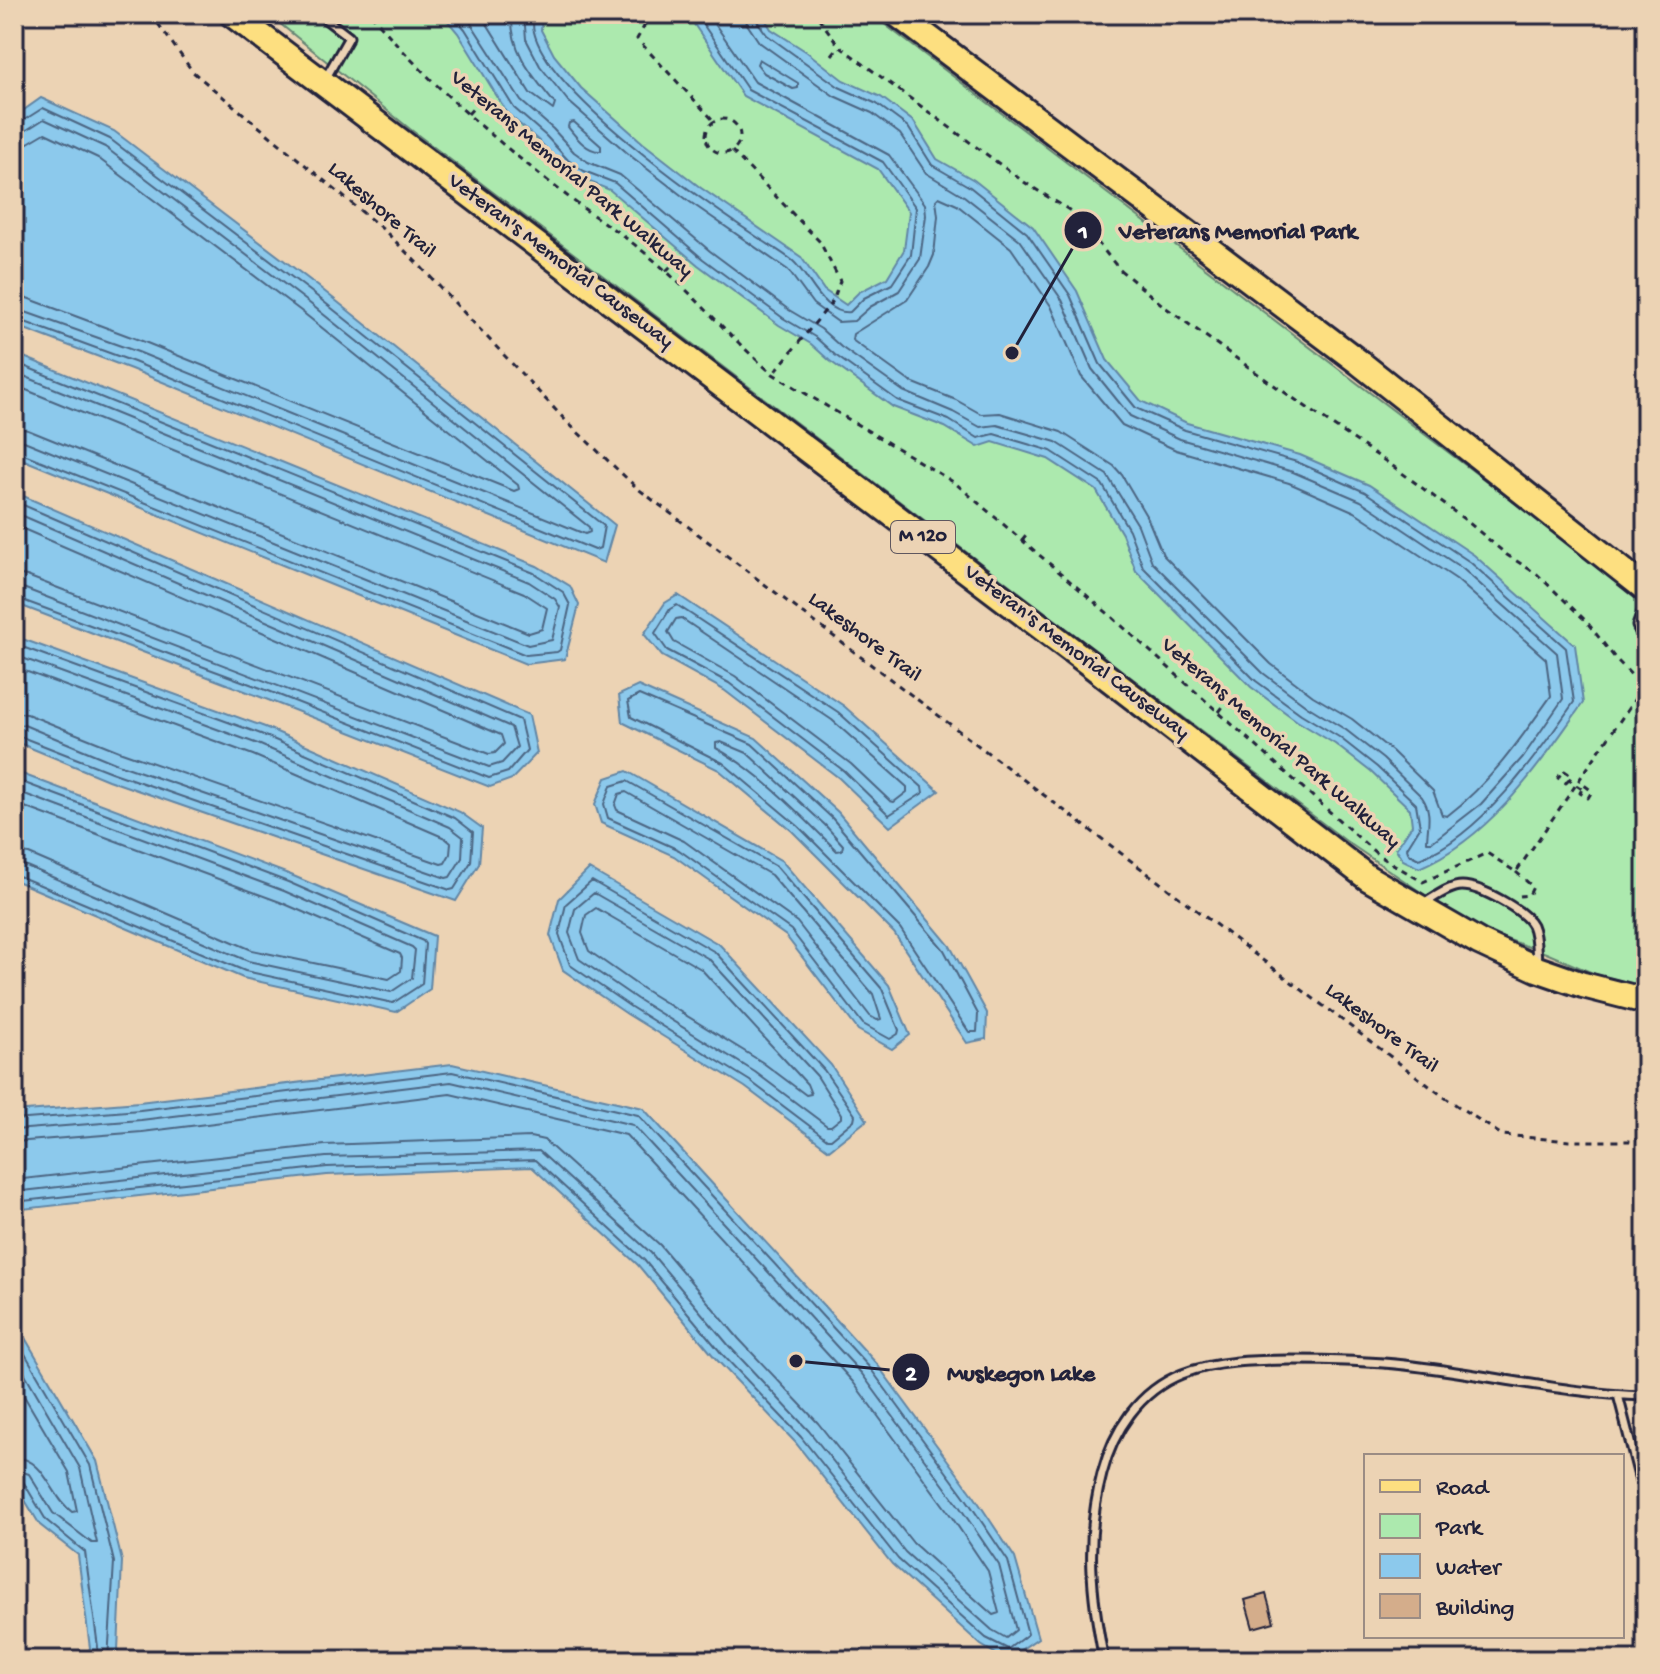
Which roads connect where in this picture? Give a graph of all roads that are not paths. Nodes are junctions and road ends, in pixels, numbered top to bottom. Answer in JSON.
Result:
{"nodes":[{"id":1,"x":232,"y":14,"type":"edge"},
{"id":2,"x":319,"y":14,"type":"edge"},
{"id":3,"x":897,"y":14,"type":"edge"},
{"id":4,"x":323,"y":83,"type":"junction"},
{"id":5,"x":1646,"y":589,"type":"edge"},
{"id":6,"x":1646,"y":601,"type":"edge"},
{"id":7,"x":1646,"y":644,"type":"edge"},
{"id":8,"x":1417,"y":907,"type":"junction"},
{"id":9,"x":1537,"y":969,"type":"junction"},
{"id":10,"x":1646,"y":1001,"type":"edge"},
{"id":11,"x":1618,"y":1395,"type":"junction"},
{"id":12,"x":1646,"y":1396,"type":"edge"},
{"id":13,"x":1646,"y":1504,"type":"edge"},
{"id":14,"x":1104,"y":1660,"type":"edge"}],
"edges":[{"from":1,"to":4,"type":"main road","name":"Veteran's Memorial Causeway","number":"M 120"},
{"from":2,"to":4,"type":"lane"},
{"from":3,"to":5,"type":"main road"},
{"from":4,"to":8,"type":"main road","name":"Veteran's Memorial Causeway","number":"M 120"},
{"from":6,"to":7,"type":"lane"},
{"from":8,"to":9,"type":"main road","name":"Veteran's Memorial Causeway","number":"M 120"},
{"from":8,"to":9,"type":"lane"},
{"from":9,"to":10,"type":"main road","name":"Veteran's Memorial Causeway","number":"M 120"},
{"from":11,"to":12,"type":"lane"},
{"from":11,"to":13,"type":"lane"},
{"from":11,"to":14,"type":"lane"}]}
